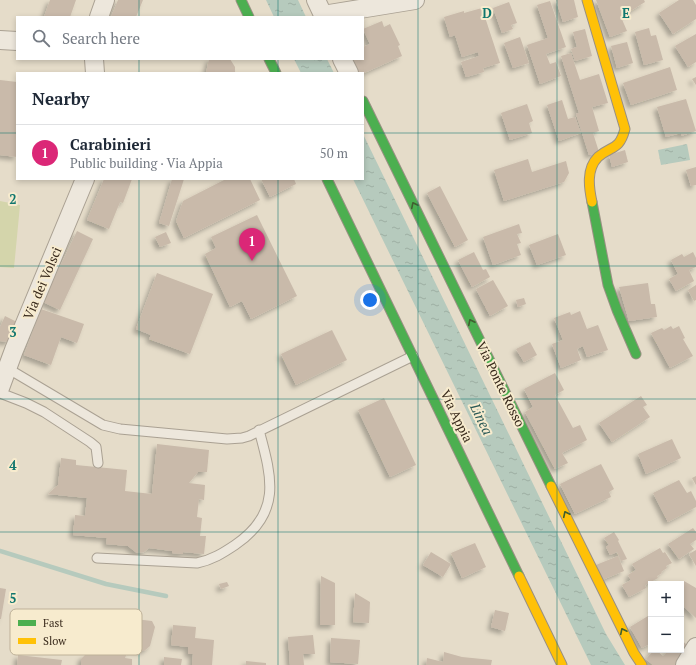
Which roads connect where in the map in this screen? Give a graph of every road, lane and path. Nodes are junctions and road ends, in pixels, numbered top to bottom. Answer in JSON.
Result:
{"nodes":[{"id":1,"x":105,"y":0,"type":"edge"},
{"id":2,"x":241,"y":0,"type":"edge"},
{"id":3,"x":415,"y":0,"type":"edge"},
{"id":4,"x":587,"y":0,"type":"edge"},
{"id":5,"x":321,"y":11,"type":"edge"},
{"id":6,"x":99,"y":16,"type":"edge"},
{"id":7,"x":249,"y":16,"type":"edge"},
{"id":8,"x":0,"y":40,"type":"edge"},
{"id":9,"x":16,"y":41,"type":"edge"},
{"id":10,"x":94,"y":60,"type":"edge"},
{"id":11,"x":270,"y":60,"type":"edge"},
{"id":12,"x":342,"y":60,"type":"edge"},
{"id":13,"x":95,"y":72,"type":"edge"},
{"id":14,"x":276,"y":72,"type":"edge"},
{"id":15,"x":348,"y":72,"type":"edge"},
{"id":16,"x":364,"y":103,"type":"edge"},
{"id":17,"x":85,"y":180,"type":"edge"},
{"id":18,"x":328,"y":180,"type":"edge"},
{"id":19,"x":7,"y":349,"type":"edge"},
{"id":20,"x":636,"y":354,"type":"dead end"},
{"id":21,"x":416,"y":355,"type":"junction"},
{"id":22,"x":7,"y":368,"type":"junction"},
{"id":23,"x":0,"y":388,"type":"edge"},
{"id":24,"x":0,"y":393,"type":"edge"},
{"id":25,"x":259,"y":430,"type":"junction"},
{"id":26,"x":98,"y":463,"type":"dead end"},
{"id":27,"x":96,"y":558,"type":"dead end"},
{"id":28,"x":696,"y":647,"type":"edge"},
{"id":29,"x":562,"y":665,"type":"edge"},
{"id":30,"x":642,"y":665,"type":"edge"},
{"id":31,"x":685,"y":665,"type":"edge"}],
"edges":[{"from":1,"to":6,"type":"street"},
{"from":2,"to":7,"type":"street"},
{"from":3,"to":5,"type":"street"},
{"from":4,"to":20,"type":"street"},
{"from":8,"to":9,"type":"street"},
{"from":10,"to":13,"type":"street"},
{"from":11,"to":14,"type":"street"},
{"from":12,"to":15,"type":"street"},
{"from":30,"to":16,"type":"street","name":"Via Ponte Rosso","one_way":true},
{"from":17,"to":19,"type":"street","name":"Via dei Volsci"},
{"from":18,"to":21,"type":"street","name":"Via Appia"},
{"from":19,"to":22,"type":"street","name":"Via dei Volsci"},
{"from":21,"to":25,"type":"lane"},
{"from":21,"to":29,"type":"street","name":"Via Appia"},
{"from":22,"to":23,"type":"street","name":"Via dei Volsci"},
{"from":22,"to":25,"type":"lane"},
{"from":24,"to":26,"type":"lane"},
{"from":25,"to":27,"type":"lane"},
{"from":28,"to":31,"type":"street"}]}
